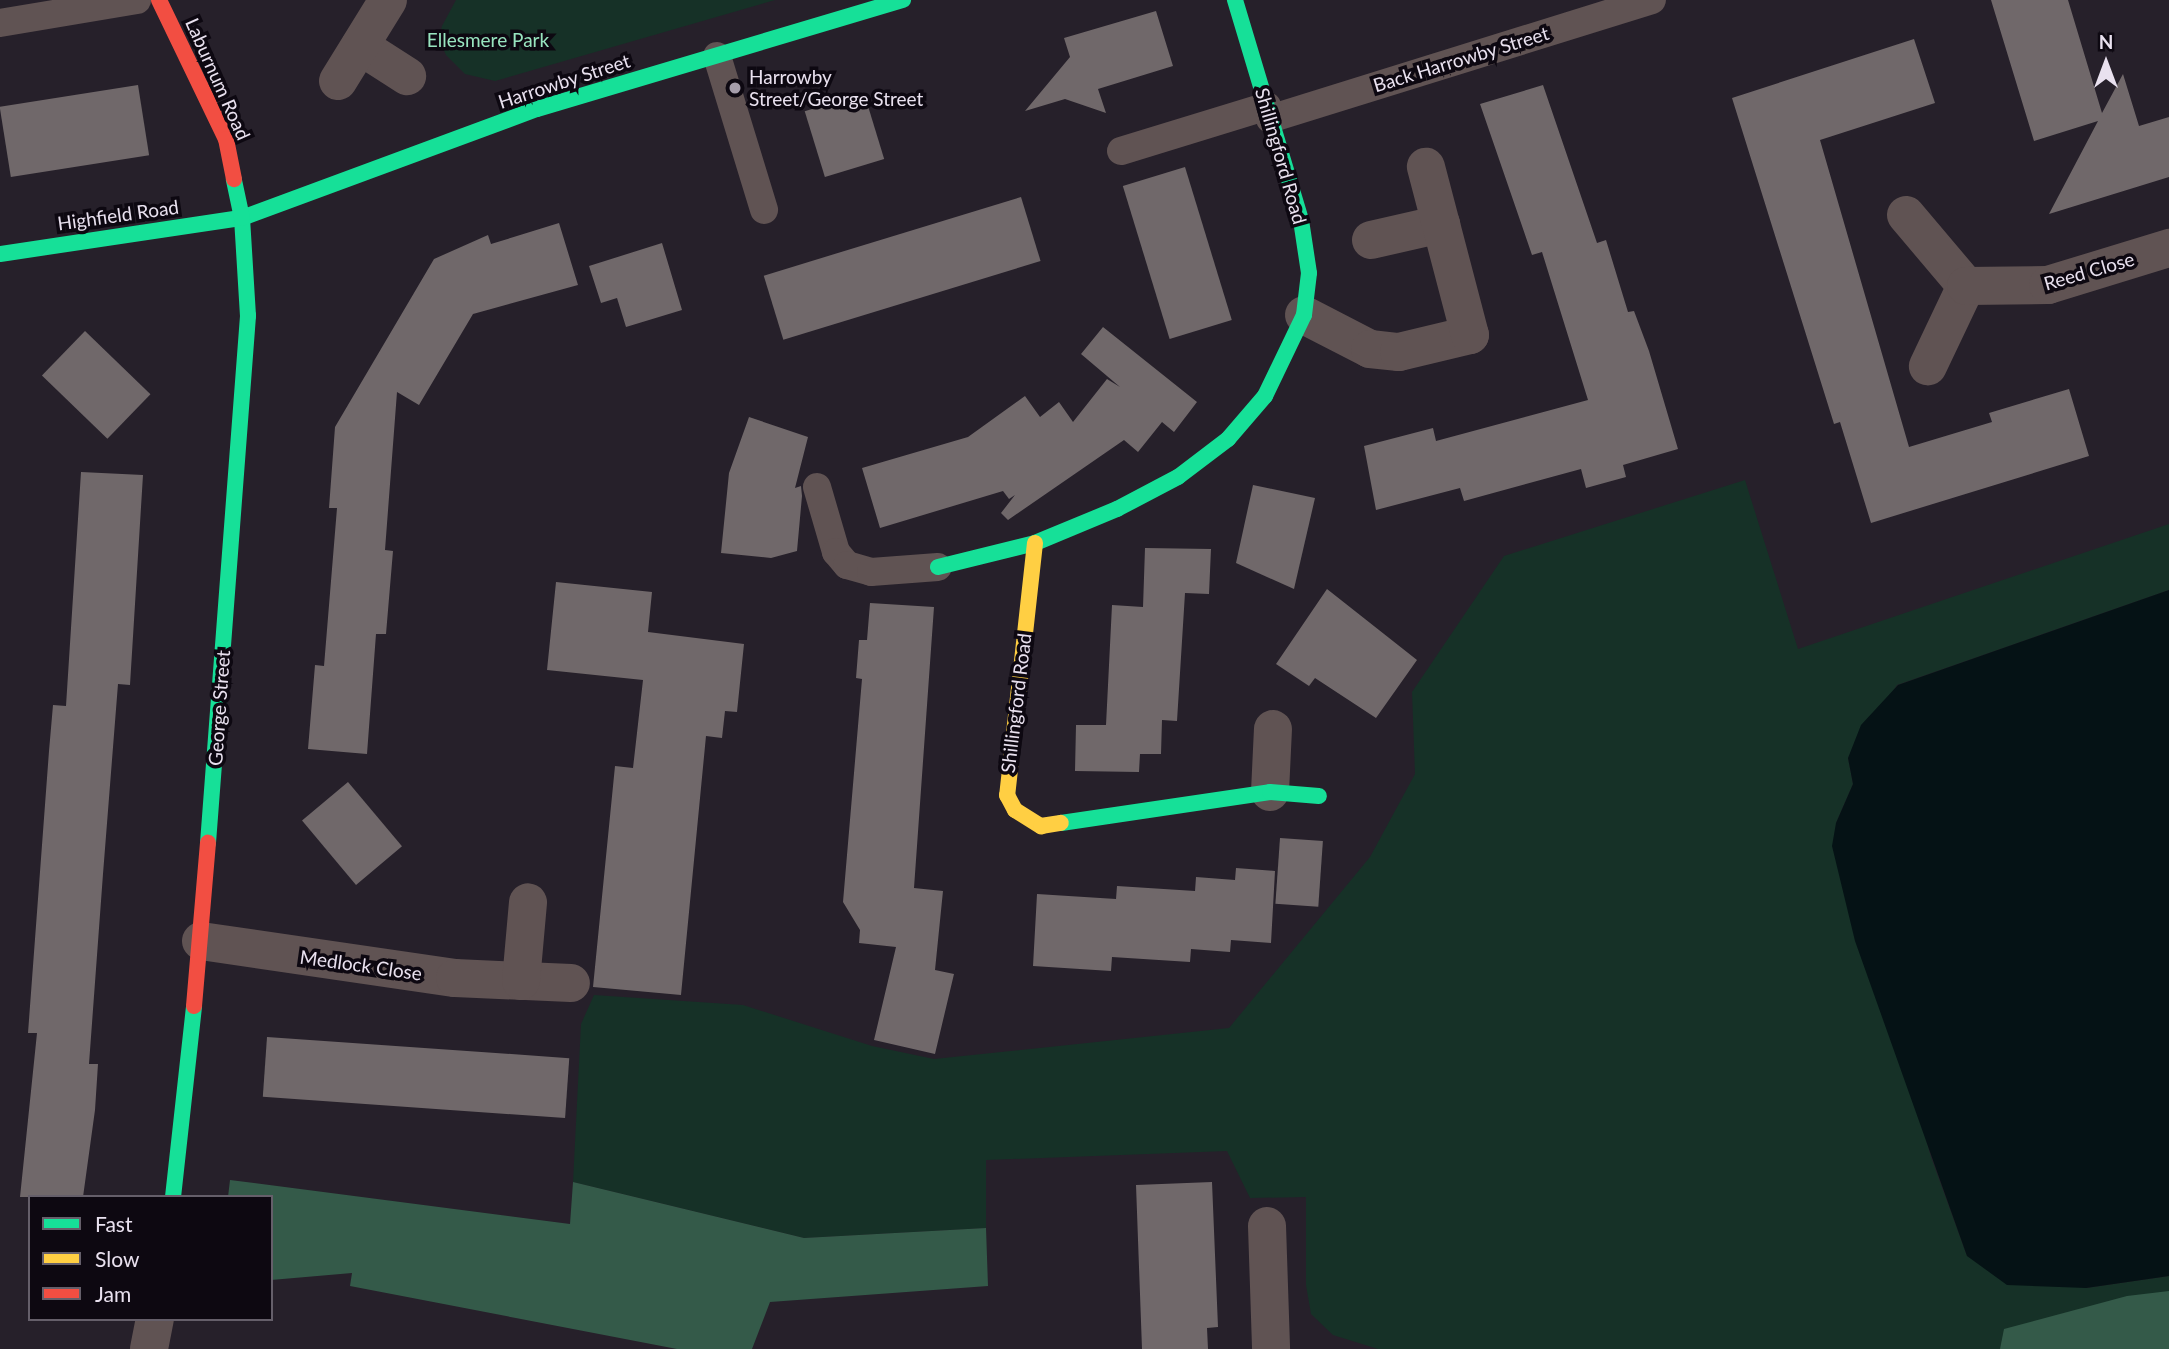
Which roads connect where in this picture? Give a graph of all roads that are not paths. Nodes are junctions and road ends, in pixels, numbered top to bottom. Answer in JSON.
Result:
{"nodes":[{"id":1,"x":137,"y":0,"type":"edge"},
{"id":2,"x":159,"y":0,"type":"edge"},
{"id":3,"x":388,"y":0,"type":"edge"},
{"id":4,"x":903,"y":0,"type":"edge"},
{"id":5,"x":1235,"y":0,"type":"edge"},
{"id":6,"x":1652,"y":0,"type":"edge"},
{"id":7,"x":0,"y":23,"type":"edge"},
{"id":8,"x":360,"y":46,"type":"junction"},
{"id":9,"x":717,"y":56,"type":"junction"},
{"id":10,"x":407,"y":76,"type":"dead end"},
{"id":11,"x":338,"y":81,"type":"dead end"},
{"id":12,"x":1268,"y":112,"type":"junction"},
{"id":13,"x":1121,"y":151,"type":"dead end"},
{"id":14,"x":1426,"y":167,"type":"dead end"},
{"id":15,"x":764,"y":209,"type":"dead end"},
{"id":16,"x":1906,"y":215,"type":"dead end"},
{"id":17,"x":242,"y":218,"type":"junction"},
{"id":18,"x":1441,"y":224,"type":"junction"},
{"id":19,"x":1371,"y":240,"type":"dead end"},
{"id":20,"x":2169,"y":248,"type":"edge"},
{"id":21,"x":0,"y":254,"type":"edge"},
{"id":22,"x":1966,"y":286,"type":"junction"},
{"id":23,"x":1304,"y":315,"type":"junction"},
{"id":24,"x":1928,"y":366,"type":"dead end"},
{"id":25,"x":817,"y":487,"type":"dead end"},
{"id":26,"x":1035,"y":544,"type":"junction"},
{"id":27,"x":938,"y":567,"type":"joint"},
{"id":28,"x":1273,"y":729,"type":"dead end"},
{"id":29,"x":1270,"y":792,"type":"junction"},
{"id":30,"x":1319,"y":796,"type":"dead end"},
{"id":31,"x":528,"y":902,"type":"dead end"},
{"id":32,"x":201,"y":941,"type":"junction"},
{"id":33,"x":521,"y":981,"type":"junction"},
{"id":34,"x":571,"y":983,"type":"dead end"},
{"id":35,"x":173,"y":1195,"type":"edge"},
{"id":36,"x":1267,"y":1226,"type":"dead end"},
{"id":37,"x":155,"y":1321,"type":"edge"},
{"id":38,"x":149,"y":1349,"type":"edge"},
{"id":39,"x":1271,"y":1349,"type":"edge"}],
"edges":[{"from":1,"to":7,"type":"lane"},
{"from":2,"to":17,"type":"street","name":"Laburnum Road"},
{"from":3,"to":8,"type":"street"},
{"from":4,"to":9,"type":"street","name":"Harrowby Street"},
{"from":5,"to":12,"type":"street","name":"Shillingford Road"},
{"from":6,"to":12,"type":"lane","name":"Back Harrowby Street"},
{"from":8,"to":10,"type":"street"},
{"from":8,"to":11,"type":"street"},
{"from":9,"to":15,"type":"lane"},
{"from":9,"to":17,"type":"street","name":"Harrowby Street"},
{"from":12,"to":13,"type":"lane","name":"Back Harrowby Street"},
{"from":12,"to":23,"type":"street","name":"Shillingford Road"},
{"from":14,"to":18,"type":"street"},
{"from":16,"to":22,"type":"street"},
{"from":17,"to":21,"type":"street","name":"Highfield Road"},
{"from":17,"to":32,"type":"street","name":"George Street"},
{"from":18,"to":19,"type":"street"},
{"from":18,"to":23,"type":"street"},
{"from":20,"to":22,"type":"street","name":"Reed Close"},
{"from":22,"to":24,"type":"street"},
{"from":23,"to":26,"type":"street","name":"Shillingford Road"},
{"from":25,"to":27,"type":"lane"},
{"from":26,"to":27,"type":"street","name":"Shillingford Road"},
{"from":26,"to":29,"type":"street","name":"Shillingford Road"},
{"from":28,"to":29,"type":"street"},
{"from":29,"to":30,"type":"street","name":"Shillingford Road"},
{"from":31,"to":33,"type":"street"},
{"from":32,"to":33,"type":"street","name":"Medlock Close"},
{"from":32,"to":35,"type":"street","name":"George Street"},
{"from":33,"to":34,"type":"street","name":"Medlock Close"},
{"from":36,"to":39,"type":"street"},
{"from":37,"to":38,"type":"street"}]}
